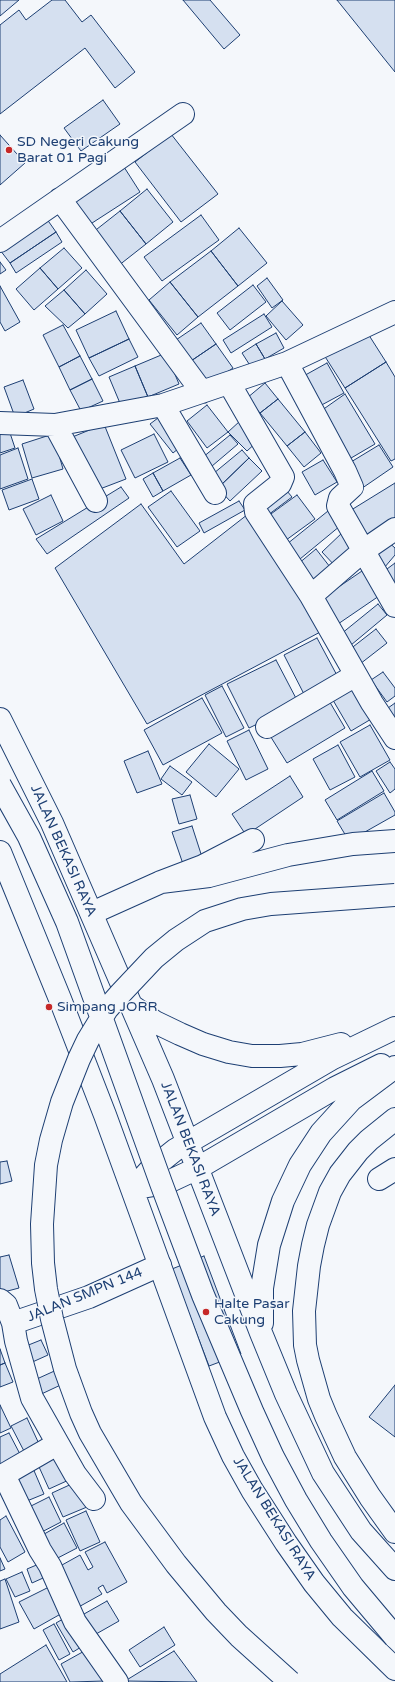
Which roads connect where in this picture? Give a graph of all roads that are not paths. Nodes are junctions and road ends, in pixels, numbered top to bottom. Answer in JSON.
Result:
{"nodes":[{"id":1,"x":183,"y":114,"type":"dead end"},
{"id":2,"x":60,"y":199,"type":"junction"},
{"id":3,"x":0,"y":241,"type":"edge"},
{"id":4,"x":395,"y":312,"type":"edge"},
{"id":5,"x":288,"y":363,"type":"junction"},
{"id":6,"x":229,"y":383,"type":"junction"},
{"id":7,"x":202,"y":392,"type":"junction"},
{"id":8,"x":163,"y":405,"type":"junction"},
{"id":9,"x":0,"y":422,"type":"edge"},
{"id":10,"x":55,"y":425,"type":"junction"},
{"id":11,"x":215,"y":493,"type":"dead end"},
{"id":12,"x":96,"y":501,"type":"dead end"},
{"id":13,"x":395,"y":529,"type":"edge"},
{"id":14,"x":363,"y":551,"type":"junction"},
{"id":15,"x":311,"y":596,"type":"junction"},
{"id":16,"x":395,"y":606,"type":"edge"},
{"id":17,"x":356,"y":675,"type":"junction"},
{"id":18,"x":0,"y":719,"type":"edge"},
{"id":19,"x":267,"y":727,"type":"dead end"},
{"id":20,"x":395,"y":738,"type":"edge"},
{"id":21,"x":0,"y":785,"type":"edge"},
{"id":22,"x":253,"y":840,"type":"dead end"},
{"id":23,"x":395,"y":840,"type":"edge"},
{"id":24,"x":0,"y":852,"type":"edge"},
{"id":25,"x":161,"y":882,"type":"junction"},
{"id":26,"x":395,"y":895,"type":"edge"},
{"id":27,"x":92,"y":913,"type":"junction"},
{"id":28,"x":132,"y":1006,"type":"junction"},
{"id":29,"x":394,"y":1028,"type":"edge"},
{"id":30,"x":73,"y":1030,"type":"junction"},
{"id":31,"x":395,"y":1058,"type":"edge"},
{"id":32,"x":395,"y":1067,"type":"edge"},
{"id":33,"x":395,"y":1119,"type":"edge"},
{"id":34,"x":188,"y":1141,"type":"junction"},
{"id":35,"x":198,"y":1168,"type":"junction"},
{"id":36,"x":133,"y":1189,"type":"junction"},
{"id":37,"x":160,"y":1265,"type":"junction"},
{"id":38,"x":0,"y":1300,"type":"edge"},
{"id":39,"x":13,"y":1323,"type":"junction"},
{"id":40,"x":261,"y":1333,"type":"junction"},
{"id":41,"x":57,"y":1444,"type":"junction"},
{"id":42,"x":2,"y":1476,"type":"edge"},
{"id":43,"x":94,"y":1499,"type":"dead end"},
{"id":44,"x":395,"y":1532,"type":"edge"},
{"id":45,"x":395,"y":1569,"type":"edge"},
{"id":46,"x":395,"y":1637,"type":"edge"},
{"id":47,"x":395,"y":1669,"type":"edge"},
{"id":48,"x":117,"y":1682,"type":"edge"},
{"id":49,"x":290,"y":1682,"type":"edge"}],
"edges":[{"from":1,"to":2,"type":"main road"},
{"from":2,"to":3,"type":"main road"},
{"from":2,"to":7,"type":"main road"},
{"from":4,"to":5,"type":"main road"},
{"from":5,"to":6,"type":"main road"},
{"from":5,"to":14,"type":"main road"},
{"from":6,"to":7,"type":"main road"},
{"from":6,"to":15,"type":"main road"},
{"from":7,"to":8,"type":"main road"},
{"from":8,"to":10,"type":"main road"},
{"from":8,"to":11,"type":"main road"},
{"from":9,"to":10,"type":"main road"},
{"from":10,"to":12,"type":"main road"},
{"from":13,"to":14,"type":"main road"},
{"from":14,"to":15,"type":"main road"},
{"from":14,"to":16,"type":"main road"},
{"from":15,"to":17,"type":"main road"},
{"from":17,"to":19,"type":"main road"},
{"from":17,"to":20,"type":"main road"},
{"from":18,"to":27,"type":"main road","name":"JALAN BEKASI RAYA"},
{"from":21,"to":46,"type":"main road","bridge":true},
{"from":22,"to":25,"type":"main road"},
{"from":23,"to":25,"type":"main road"},
{"from":24,"to":30,"type":"main road","name":"JALAN BEKASI RAYA"},
{"from":25,"to":27,"type":"main road"},
{"from":26,"to":49,"type":"main road","bridge":true},
{"from":27,"to":28,"type":"main road","name":"JALAN BEKASI RAYA"},
{"from":28,"to":29,"type":"main road"},
{"from":28,"to":30,"type":"main road"},
{"from":28,"to":34,"type":"main road","name":"JALAN BEKASI RAYA"},
{"from":29,"to":34,"type":"main road"},
{"from":30,"to":36,"type":"main road","name":"JALAN BEKASI RAYA"},
{"from":31,"to":35,"type":"main road"},
{"from":32,"to":40,"type":"main road"},
{"from":33,"to":44,"type":"main road"},
{"from":34,"to":35,"type":"main road","name":"JALAN BEKASI RAYA"},
{"from":34,"to":36,"type":"main road"},
{"from":35,"to":36,"type":"main road"},
{"from":35,"to":40,"type":"main road","name":"JALAN BEKASI RAYA"},
{"from":36,"to":37,"type":"main road","name":"JALAN BEKASI RAYA"},
{"from":37,"to":39,"type":"main road","name":"JALAN SMPN 144"},
{"from":37,"to":47,"type":"main road","name":"JALAN BEKASI RAYA"},
{"from":38,"to":39,"type":"main road","name":"JALAN SMPN 144"},
{"from":39,"to":41,"type":"main road"},
{"from":40,"to":45,"type":"main road","name":"JALAN BEKASI RAYA"},
{"from":41,"to":42,"type":"main road"},
{"from":41,"to":43,"type":"main road"},
{"from":42,"to":48,"type":"main road"}]}
